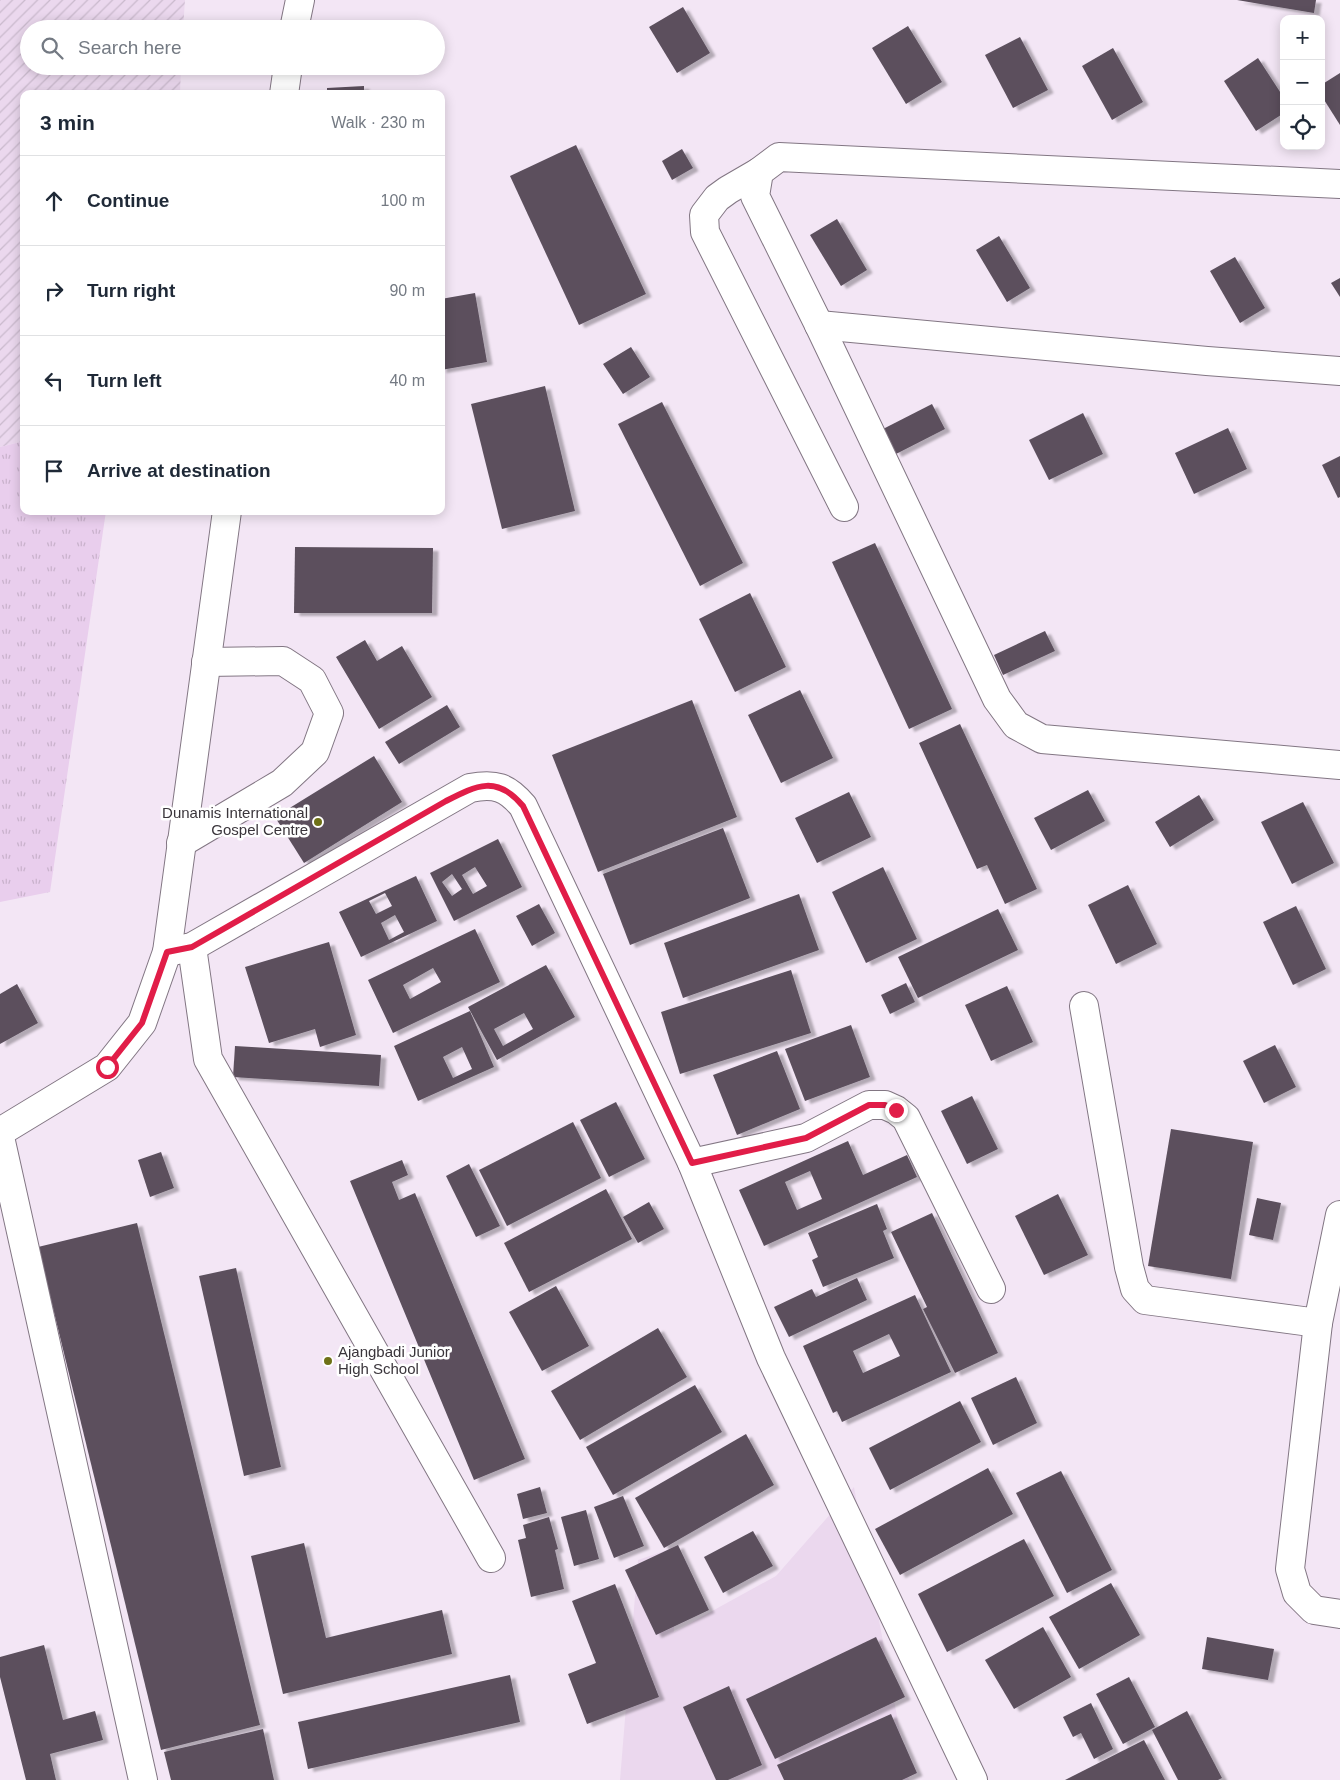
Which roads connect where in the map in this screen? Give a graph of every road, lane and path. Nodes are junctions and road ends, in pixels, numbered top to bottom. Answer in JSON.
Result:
{"nodes":[{"id":1,"x":300,"y":0,"type":"edge"},
{"id":2,"x":296,"y":20,"type":"edge"},
{"id":3,"x":287,"y":75,"type":"edge"},
{"id":4,"x":285,"y":90,"type":"edge"},
{"id":5,"x":759,"y":172,"type":"junction"},
{"id":6,"x":1340,"y":184,"type":"edge"},
{"id":7,"x":819,"y":325,"type":"junction"},
{"id":8,"x":1340,"y":371,"type":"edge"},
{"id":9,"x":844,"y":507,"type":"dead end"},
{"id":10,"x":226,"y":515,"type":"edge"},
{"id":11,"x":206,"y":662,"type":"junction"},
{"id":12,"x":1340,"y":765,"type":"edge"},
{"id":13,"x":181,"y":843,"type":"junction"},
{"id":14,"x":180,"y":950,"type":"junction"},
{"id":15,"x":1084,"y":1006,"type":"dead end"},
{"id":16,"x":0,"y":1132,"type":"edge"},
{"id":17,"x":0,"y":1137,"type":"edge"},
{"id":18,"x":692,"y":1163,"type":"junction"},
{"id":19,"x":1340,"y":1215,"type":"edge"},
{"id":20,"x":991,"y":1289,"type":"dead end"},
{"id":21,"x":1318,"y":1323,"type":"junction"},
{"id":22,"x":490,"y":1558,"type":"dead end"},
{"id":23,"x":1340,"y":1614,"type":"edge"},
{"id":24,"x":144,"y":1780,"type":"edge"},
{"id":25,"x":973,"y":1780,"type":"edge"}],
"edges":[{"from":1,"to":2,"type":"street"},
{"from":3,"to":4,"type":"street"},
{"from":5,"to":6,"type":"street"},
{"from":5,"to":7,"type":"street"},
{"from":5,"to":9,"type":"street"},
{"from":7,"to":8,"type":"street"},
{"from":7,"to":12,"type":"street"},
{"from":10,"to":11,"type":"street"},
{"from":11,"to":13,"type":"street"},
{"from":11,"to":13,"type":"street"},
{"from":13,"to":14,"type":"street"},
{"from":14,"to":16,"type":"street"},
{"from":14,"to":18,"type":"street"},
{"from":14,"to":22,"type":"street"},
{"from":15,"to":21,"type":"street"},
{"from":17,"to":24,"type":"street"},
{"from":18,"to":20,"type":"street"},
{"from":18,"to":25,"type":"street"},
{"from":19,"to":21,"type":"street"},
{"from":21,"to":23,"type":"street"}]}
